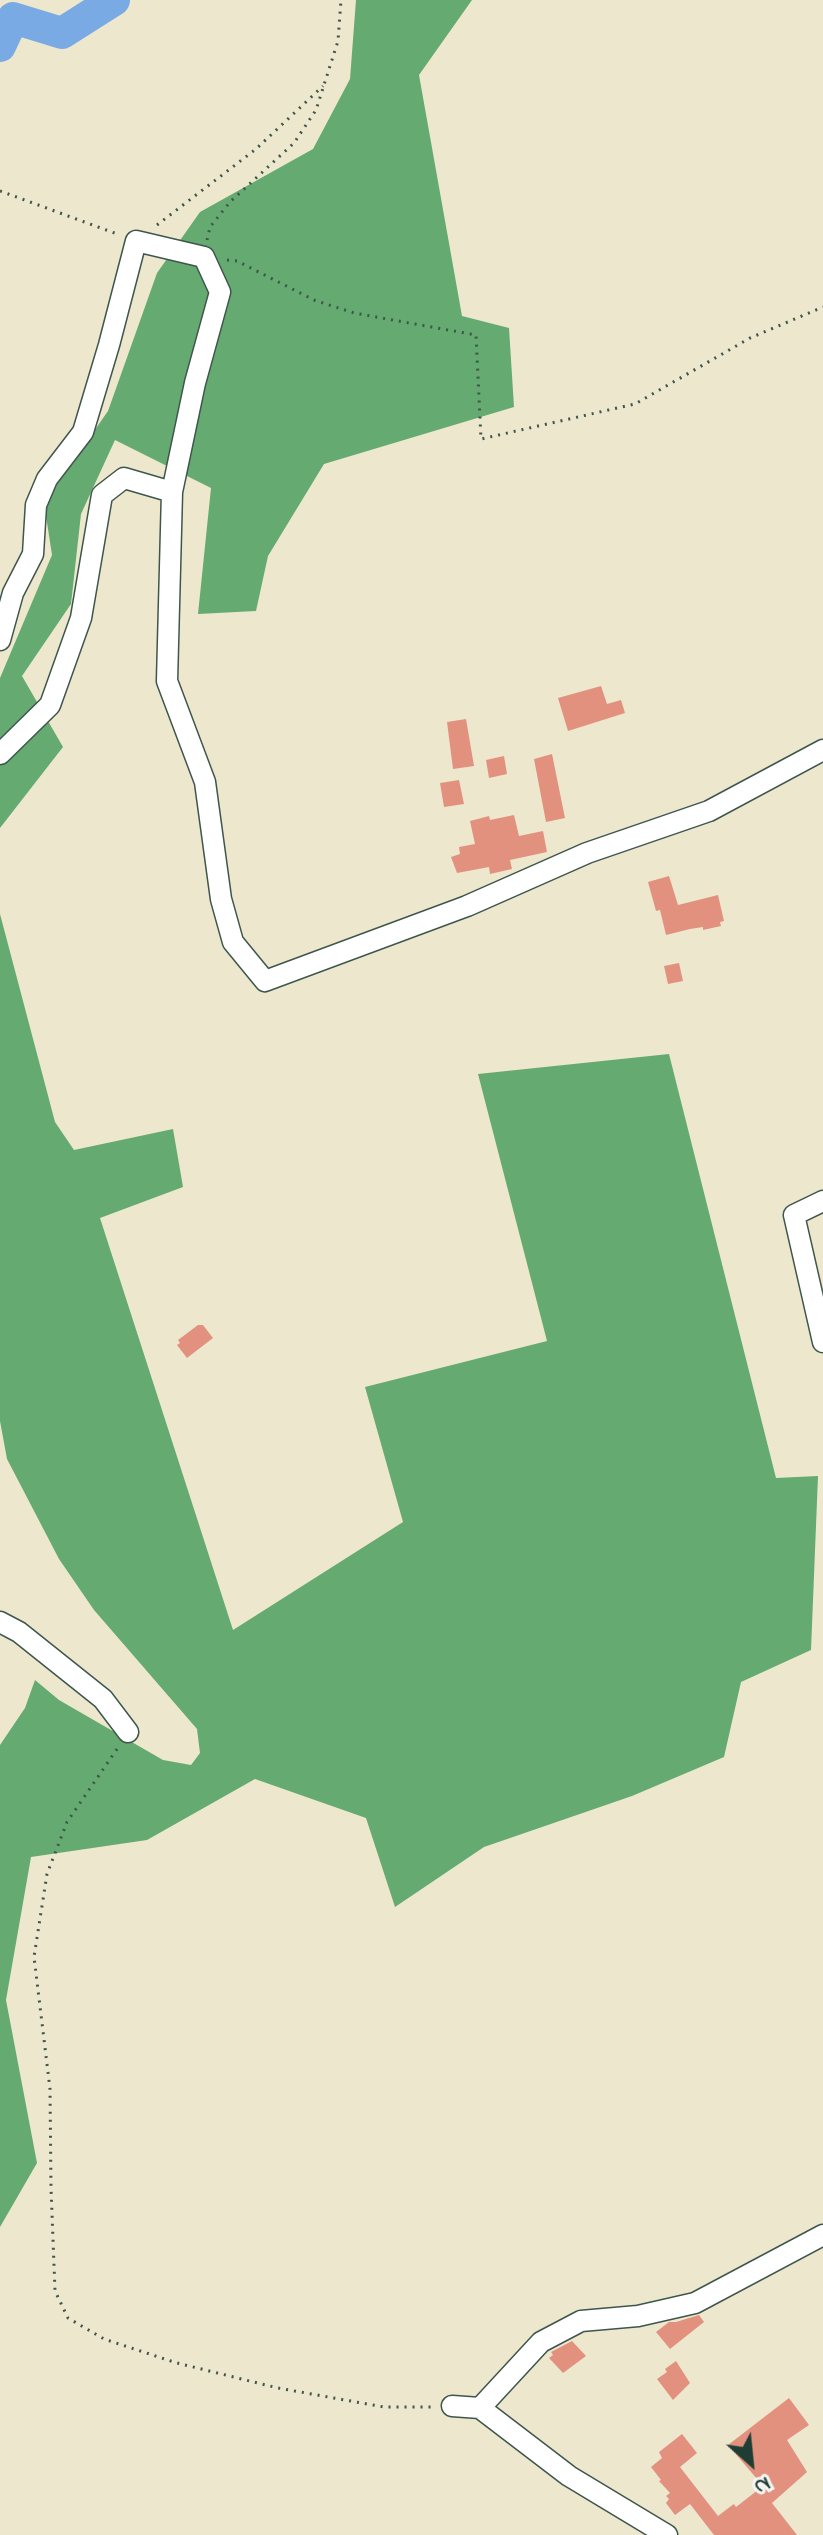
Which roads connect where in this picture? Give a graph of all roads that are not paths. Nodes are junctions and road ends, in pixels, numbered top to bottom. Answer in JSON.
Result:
{"nodes":[{"id":1,"x":172,"y":492,"type":"junction"},
{"id":2,"x":0,"y":640,"type":"edge"},
{"id":3,"x":823,"y":750,"type":"edge"},
{"id":4,"x":0,"y":754,"type":"edge"},
{"id":5,"x":823,"y":1201,"type":"edge"},
{"id":6,"x":823,"y":1342,"type":"edge"},
{"id":7,"x":0,"y":1622,"type":"edge"},
{"id":8,"x":128,"y":1732,"type":"road end"},
{"id":9,"x":823,"y":2235,"type":"edge"},
{"id":10,"x":452,"y":2406,"type":"road end"},
{"id":11,"x":480,"y":2408,"type":"junction"},
{"id":12,"x":667,"y":2535,"type":"edge"}],
"edges":[{"from":1,"to":2,"type":"street"},
{"from":1,"to":3,"type":"street"},
{"from":1,"to":4,"type":"street"},
{"from":5,"to":6,"type":"street"},
{"from":7,"to":8,"type":"street"},
{"from":9,"to":11,"type":"street"},
{"from":10,"to":11,"type":"street"},
{"from":11,"to":12,"type":"street"}]}
